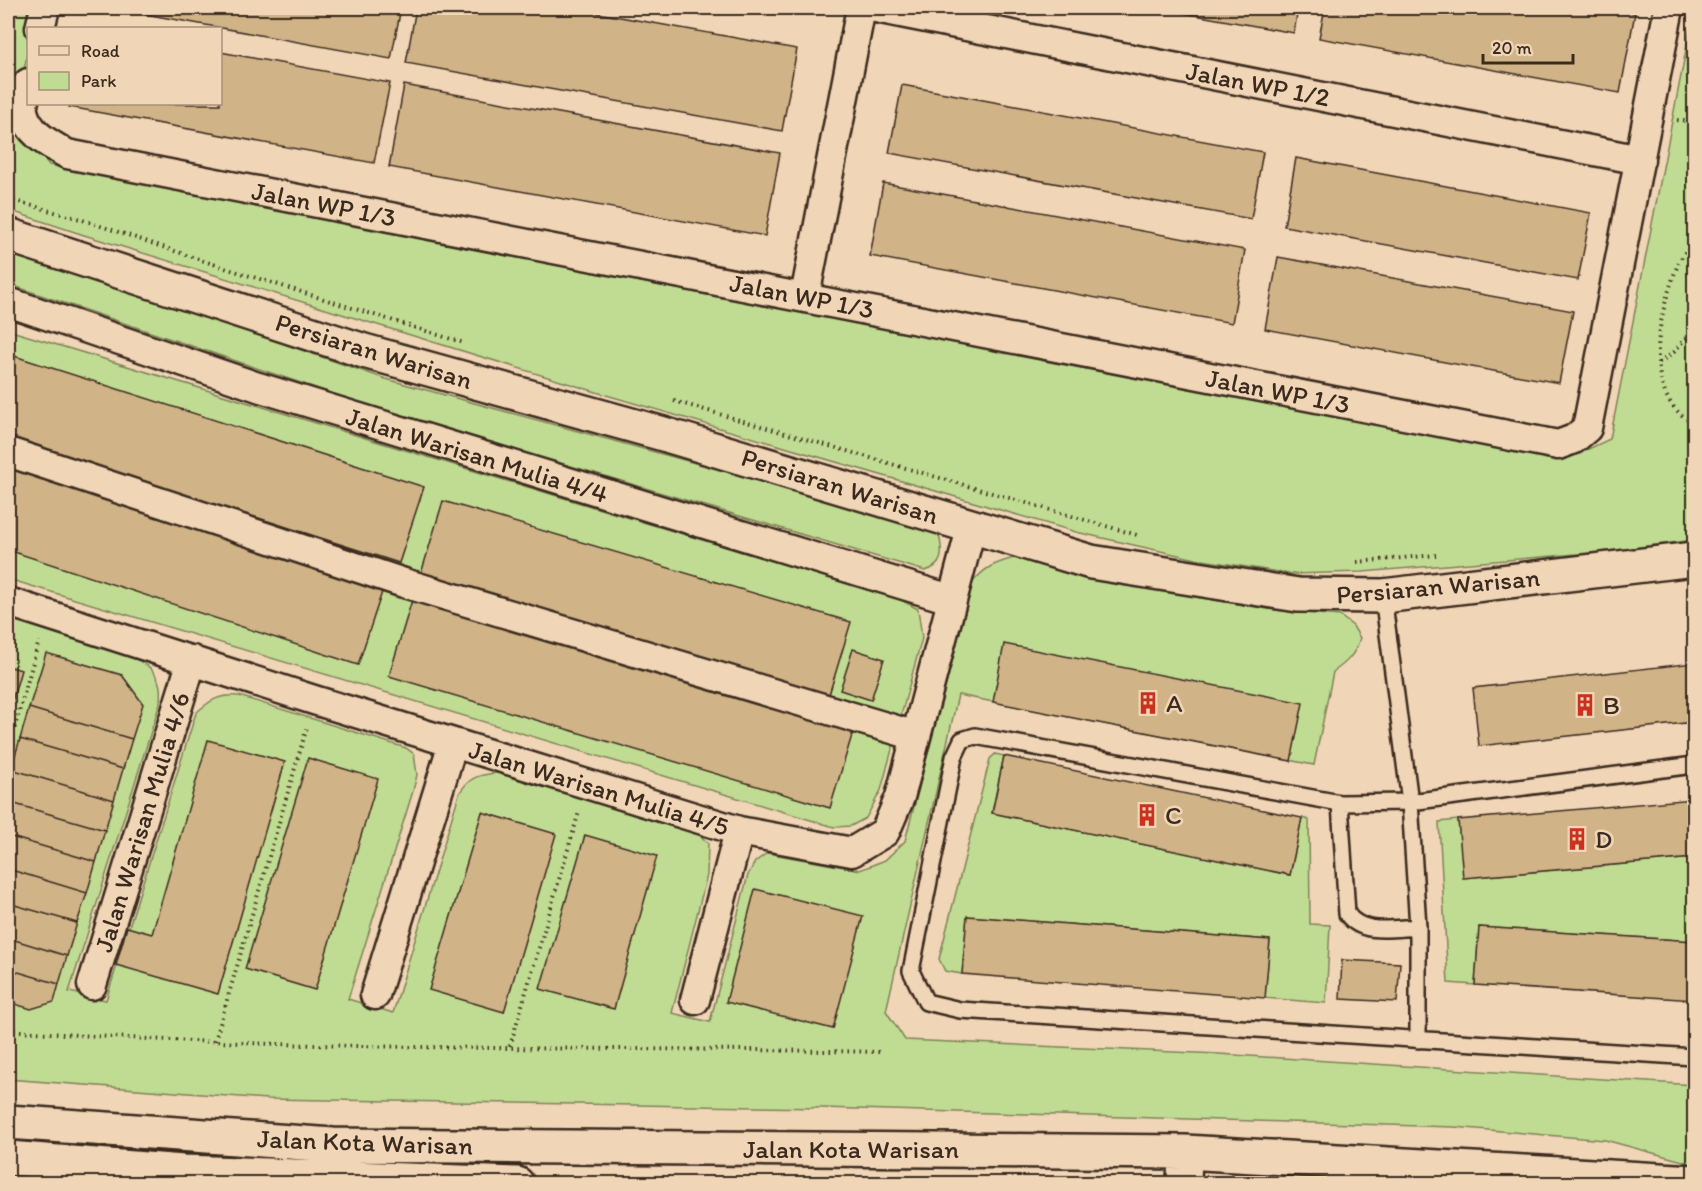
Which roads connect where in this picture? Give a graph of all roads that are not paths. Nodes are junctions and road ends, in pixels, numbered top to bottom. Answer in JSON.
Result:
{"nodes":[{"id":1,"x":45,"y":8,"type":"edge"},
{"id":2,"x":861,"y":8,"type":"edge"},
{"id":3,"x":876,"y":8,"type":"edge"},
{"id":4,"x":1669,"y":8,"type":"edge"},
{"id":5,"x":40,"y":27,"type":"edge"},
{"id":6,"x":27,"y":88,"type":"edge"},
{"id":7,"x":1640,"y":160,"type":"junction"},
{"id":8,"x":8,"y":235,"type":"edge"},
{"id":9,"x":805,"y":296,"type":"junction"},
{"id":10,"x":8,"y":302,"type":"edge"},
{"id":11,"x":8,"y":452,"type":"edge"},
{"id":12,"x":972,"y":525,"type":"junction"},
{"id":13,"x":1695,"y":559,"type":"edge"},
{"id":14,"x":1383,"y":596,"type":"junction"},
{"id":15,"x":950,"y":599,"type":"junction"},
{"id":16,"x":8,"y":602,"type":"edge"},
{"id":17,"x":192,"y":660,"type":"junction"},
{"id":18,"x":916,"y":736,"type":"junction"},
{"id":19,"x":453,"y":743,"type":"junction"},
{"id":20,"x":1695,"y":765,"type":"edge"},
{"id":21,"x":1410,"y":802,"type":"junction"},
{"id":22,"x":1340,"y":803,"type":"junction"},
{"id":23,"x":739,"y":831,"type":"junction"},
{"id":24,"x":1418,"y":927,"type":"junction"},
{"id":25,"x":92,"y":985,"type":"dead end"},
{"id":26,"x":375,"y":995,"type":"dead end"},
{"id":27,"x":695,"y":1000,"type":"dead end"},
{"id":28,"x":1418,"y":1040,"type":"junction"},
{"id":29,"x":1695,"y":1057,"type":"edge"},
{"id":30,"x":8,"y":1122,"type":"edge"},
{"id":31,"x":1185,"y":1152,"type":"junction"},
{"id":32,"x":8,"y":1158,"type":"edge"},
{"id":33,"x":1695,"y":1182,"type":"edge"},
{"id":34,"x":517,"y":1184,"type":"edge"},
{"id":35,"x":1184,"y":1184,"type":"edge"}],
"edges":[{"from":1,"to":5,"type":"street"},
{"from":2,"to":9,"type":"street"},
{"from":3,"to":7,"type":"street","name":"Jalan WP 1/2"},
{"from":4,"to":7,"type":"street","name":"Jalan WP 1/3"},
{"from":6,"to":9,"type":"street","name":"Jalan WP 1/3"},
{"from":7,"to":9,"type":"street","name":"Jalan WP 1/3"},
{"from":8,"to":12,"type":"street","name":"Persiaran Warisan"},
{"from":10,"to":15,"type":"street","name":"Jalan Warisan Mulia 4/4"},
{"from":11,"to":18,"type":"street"},
{"from":12,"to":14,"type":"street","name":"Persiaran Warisan"},
{"from":12,"to":15,"type":"street","name":"Jalan Warisan Mulia 4/5"},
{"from":13,"to":14,"type":"street","name":"Persiaran Warisan"},
{"from":14,"to":21,"type":"lane"},
{"from":15,"to":18,"type":"street","name":"Jalan Warisan Mulia 4/5"},
{"from":16,"to":17,"type":"street","name":"Jalan Warisan Mulia 4/5"},
{"from":17,"to":19,"type":"street","name":"Jalan Warisan Mulia 4/5"},
{"from":17,"to":25,"type":"street","name":"Jalan Warisan Mulia 4/6"},
{"from":18,"to":23,"type":"street","name":"Jalan Warisan Mulia 4/5"},
{"from":19,"to":23,"type":"street","name":"Jalan Warisan Mulia 4/5"},
{"from":19,"to":26,"type":"street"},
{"from":20,"to":21,"type":"lane"},
{"from":21,"to":22,"type":"lane"},
{"from":21,"to":24,"type":"lane"},
{"from":22,"to":24,"type":"lane"},
{"from":22,"to":28,"type":"lane"},
{"from":23,"to":27,"type":"street"},
{"from":24,"to":28,"type":"lane"},
{"from":28,"to":29,"type":"lane"},
{"from":30,"to":31,"type":"street","name":"Jalan Kota Warisan"},
{"from":31,"to":33,"type":"street","name":"Jalan Kota Warisan"},
{"from":31,"to":35,"type":"street"},
{"from":32,"to":34,"type":"street","name":"Jalan Kota Warisan"}]}
